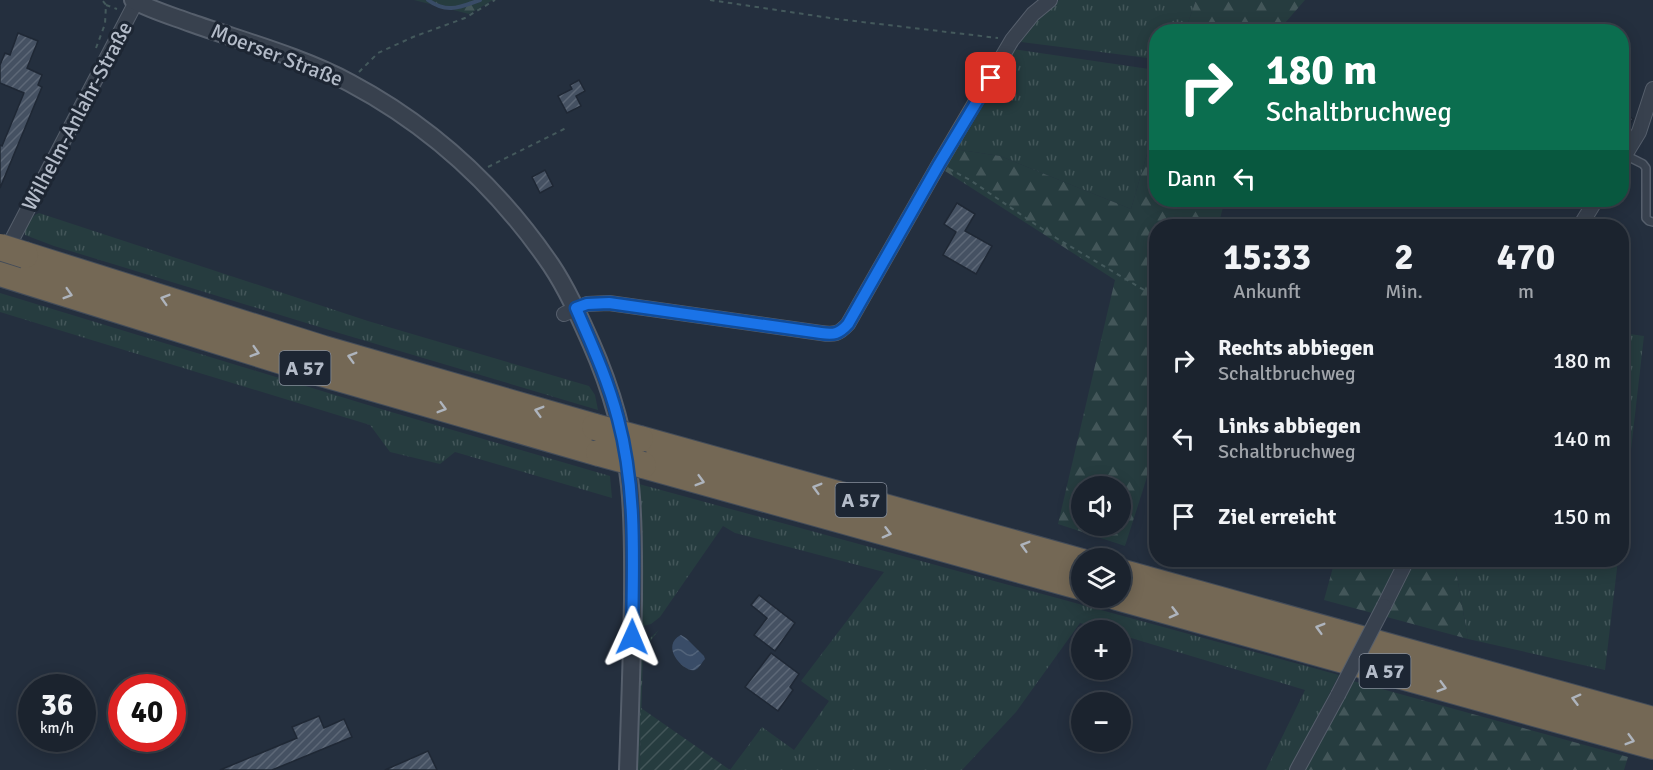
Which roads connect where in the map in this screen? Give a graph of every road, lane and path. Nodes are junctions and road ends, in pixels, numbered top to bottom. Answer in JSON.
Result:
{"nodes":[{"id":1,"x":495,"y":0,"type":"edge"},
{"id":2,"x":710,"y":0,"type":"edge"},
{"id":3,"x":1050,"y":0,"type":"edge"},
{"id":4,"x":106,"y":5,"type":"dead end"},
{"id":5,"x":133,"y":5,"type":"edge"},
{"id":6,"x":1012,"y":40,"type":"junction"},
{"id":7,"x":349,"y":82,"type":"junction"},
{"id":8,"x":1653,"y":89,"type":"edge"},
{"id":9,"x":566,"y":128,"type":"dead end"},
{"id":10,"x":1629,"y":148,"type":"edge"},
{"id":11,"x":1629,"y":159,"type":"edge"},
{"id":12,"x":939,"y":164,"type":"junction"},
{"id":13,"x":475,"y":174,"type":"junction"},
{"id":14,"x":1653,"y":222,"type":"edge"},
{"id":15,"x":0,"y":247,"type":"edge"},
{"id":16,"x":9,"y":267,"type":"edge"},
{"id":17,"x":1149,"y":293,"type":"edge"},
{"id":18,"x":570,"y":311,"type":"junction"},
{"id":19,"x":1071,"y":559,"type":"edge"},
{"id":20,"x":1404,"y":567,"type":"edge"},
{"id":21,"x":1131,"y":575,"type":"edge"},
{"id":22,"x":1071,"y":584,"type":"edge"},
{"id":23,"x":1131,"y":601,"type":"edge"},
{"id":24,"x":1653,"y":720,"type":"edge"},
{"id":25,"x":1653,"y":746,"type":"edge"},
{"id":26,"x":628,"y":770,"type":"edge"},
{"id":27,"x":1297,"y":770,"type":"edge"}],
"edges":[{"from":1,"to":7,"type":"path"},
{"from":2,"to":6,"type":"path"},
{"from":3,"to":6,"type":"street"},
{"from":4,"to":5,"type":"path"},
{"from":5,"to":7,"type":"street","name":"Moerser Straße"},
{"from":5,"to":16,"type":"street","name":"Wilhelm-Anlahr-Straße"},
{"from":6,"to":12,"type":"street"},
{"from":7,"to":13,"type":"street","name":"Moerser Straße"},
{"from":8,"to":10,"type":"street"},
{"from":9,"to":13,"type":"path"},
{"from":11,"to":14,"type":"lane"},
{"from":12,"to":17,"type":"path"},
{"from":12,"to":18,"type":"street"},
{"from":13,"to":18,"type":"street","name":"Moerser Straße"},
{"from":15,"to":16,"type":"highway","number":"A 57","bridge":true},
{"from":19,"to":16,"type":"highway","number":"A 57","one_way":true,"bridge":true},
{"from":16,"to":22,"type":"highway","number":"A 57","one_way":true,"bridge":true},
{"from":18,"to":26,"type":"street","name":"Moerser Straße"},
{"from":20,"to":27,"type":"street","bridge":true},
{"from":24,"to":21,"type":"highway","number":"A 57","one_way":true},
{"from":23,"to":25,"type":"highway","number":"A 57","one_way":true}]}
